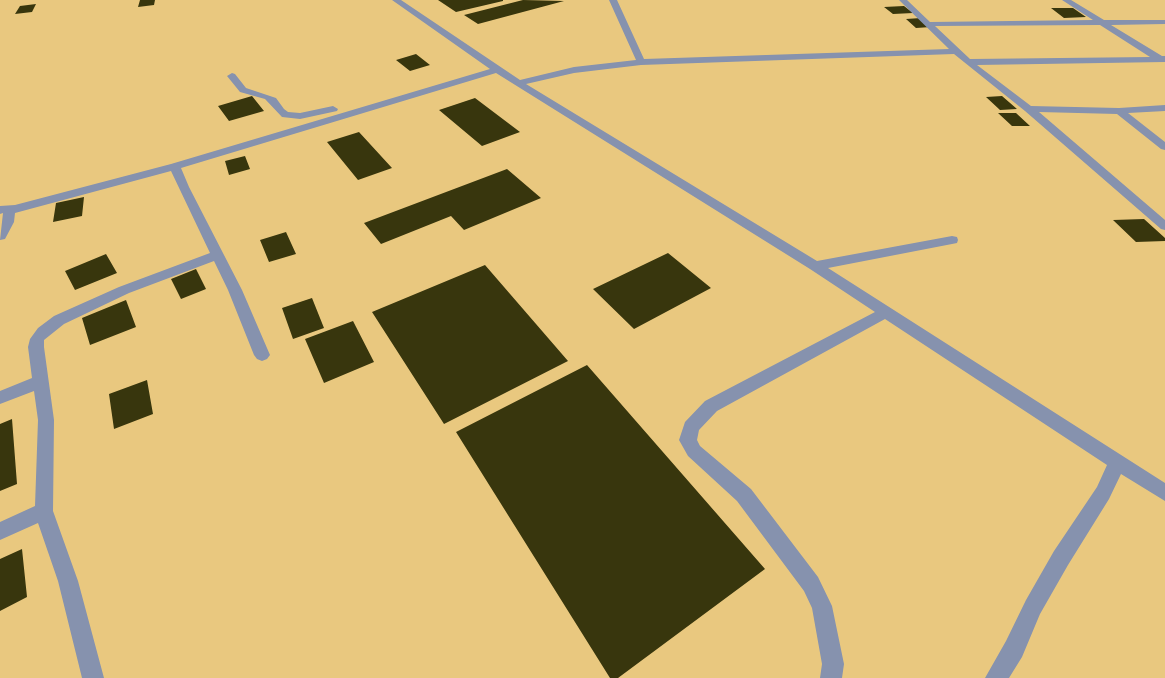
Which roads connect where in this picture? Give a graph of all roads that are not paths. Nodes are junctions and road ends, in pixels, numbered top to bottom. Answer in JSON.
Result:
{"nodes":[{"id":1,"x":396,"y":0,"type":"edge"},
{"id":2,"x":613,"y":0,"type":"edge"},
{"id":3,"x":903,"y":0,"type":"edge"},
{"id":4,"x":1066,"y":0,"type":"edge"},
{"id":5,"x":1165,"y":22,"type":"edge"},
{"id":6,"x":1105,"y":23,"type":"junction"},
{"id":7,"x":929,"y":24,"type":"junction"},
{"id":8,"x":957,"y":51,"type":"junction"},
{"id":9,"x":1163,"y":60,"type":"edge"},
{"id":10,"x":641,"y":62,"type":"junction"},
{"id":11,"x":968,"y":62,"type":"junction"},
{"id":12,"x":495,"y":69,"type":"junction"},
{"id":13,"x":232,"y":76,"type":"dead end"},
{"id":14,"x":518,"y":83,"type":"junction"},
{"id":15,"x":1165,"y":108,"type":"edge"},
{"id":16,"x":1029,"y":109,"type":"junction"},
{"id":17,"x":1119,"y":111,"type":"junction"},
{"id":18,"x":1165,"y":147,"type":"edge"},
{"id":19,"x":175,"y":166,"type":"junction"},
{"id":20,"x":4,"y":210,"type":"edge"},
{"id":21,"x":1165,"y":226,"type":"edge"},
{"id":22,"x":0,"y":236,"type":"edge"},
{"id":23,"x":952,"y":240,"type":"dead end"},
{"id":24,"x":218,"y":255,"type":"junction"},
{"id":25,"x":815,"y":266,"type":"junction"},
{"id":26,"x":886,"y":312,"type":"junction"},
{"id":27,"x":262,"y":355,"type":"dead end"},
{"id":28,"x":40,"y":382,"type":"junction"},
{"id":29,"x":0,"y":398,"type":"edge"},
{"id":30,"x":1117,"y":462,"type":"junction"},
{"id":31,"x":1165,"y":493,"type":"edge"},
{"id":32,"x":44,"y":511,"type":"junction"},
{"id":33,"x":0,"y":531,"type":"edge"},
{"id":34,"x":93,"y":678,"type":"edge"},
{"id":35,"x":831,"y":678,"type":"edge"},
{"id":36,"x":996,"y":678,"type":"edge"}],
"edges":[{"from":1,"to":12,"type":"street"},
{"from":2,"to":10,"type":"street"},
{"from":3,"to":7,"type":"street"},
{"from":4,"to":6,"type":"street"},
{"from":5,"to":6,"type":"street"},
{"from":6,"to":7,"type":"street"},
{"from":6,"to":9,"type":"street"},
{"from":7,"to":8,"type":"street"},
{"from":8,"to":10,"type":"street"},
{"from":8,"to":11,"type":"street"},
{"from":9,"to":11,"type":"street"},
{"from":10,"to":14,"type":"street"},
{"from":11,"to":16,"type":"street"},
{"from":12,"to":13,"type":"street"},
{"from":12,"to":14,"type":"street"},
{"from":12,"to":19,"type":"street"},
{"from":14,"to":25,"type":"street"},
{"from":15,"to":17,"type":"street"},
{"from":16,"to":17,"type":"street"},
{"from":16,"to":21,"type":"street"},
{"from":17,"to":18,"type":"street"},
{"from":19,"to":20,"type":"street"},
{"from":19,"to":24,"type":"street"},
{"from":20,"to":22,"type":"street"},
{"from":23,"to":25,"type":"street"},
{"from":24,"to":27,"type":"street"},
{"from":24,"to":28,"type":"street"},
{"from":25,"to":26,"type":"street"},
{"from":26,"to":30,"type":"street"},
{"from":26,"to":35,"type":"street"},
{"from":28,"to":29,"type":"street"},
{"from":28,"to":32,"type":"street"},
{"from":30,"to":31,"type":"street"},
{"from":30,"to":36,"type":"street"},
{"from":32,"to":33,"type":"street"},
{"from":32,"to":34,"type":"street"}]}
